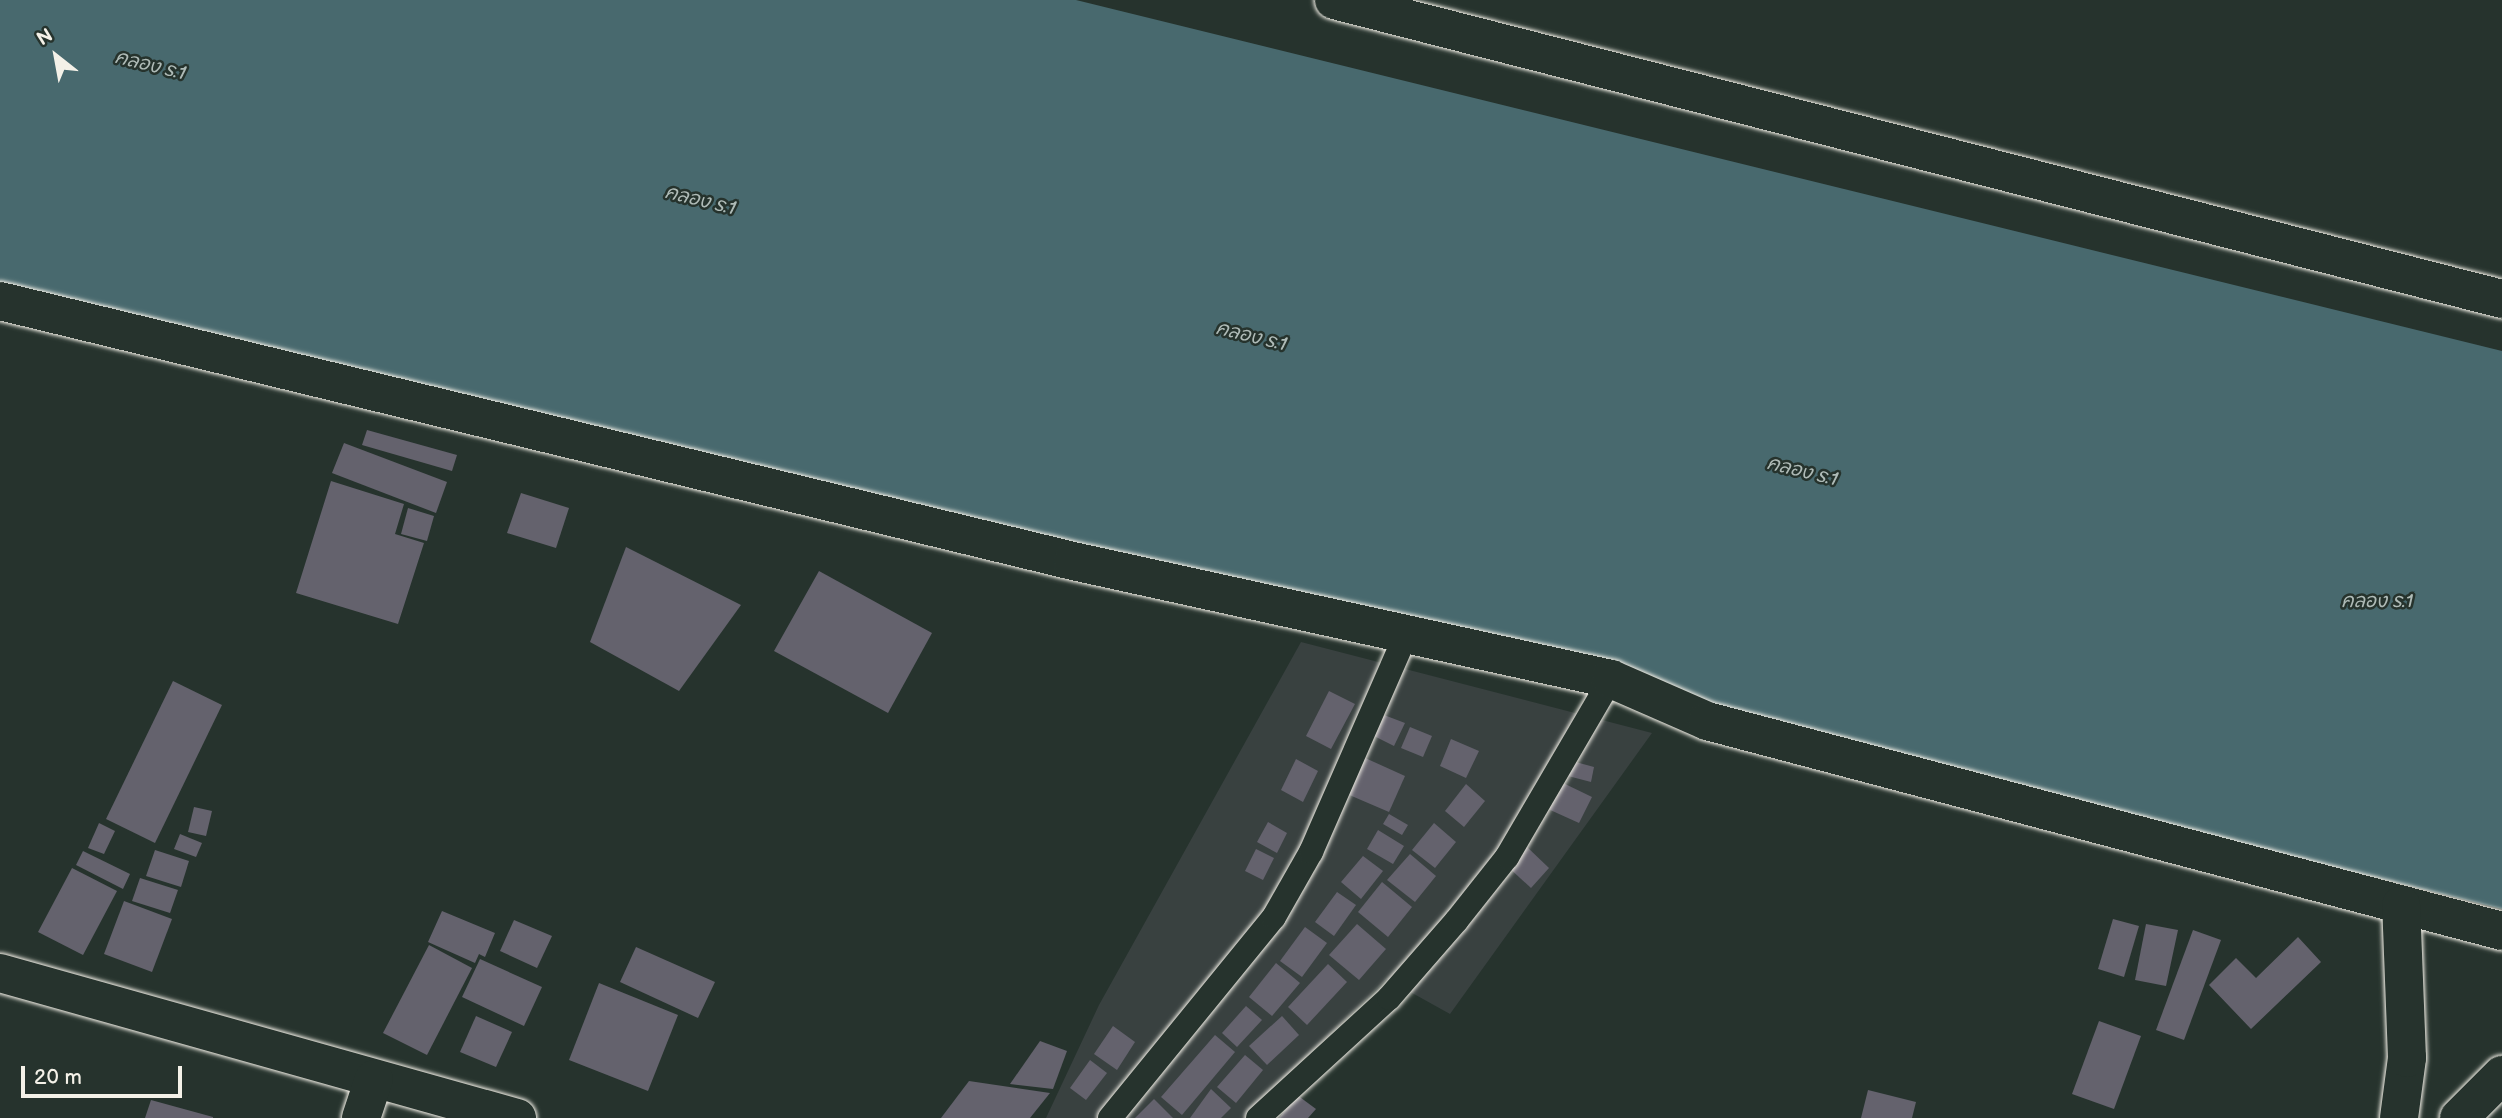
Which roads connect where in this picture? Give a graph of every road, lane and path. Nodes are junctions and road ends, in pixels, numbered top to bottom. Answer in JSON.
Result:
{"nodes":[{"id":1,"x":1334,"y":0,"type":"edge"},
{"id":2,"x":2502,"y":299,"type":"edge"},
{"id":3,"x":0,"y":301,"type":"edge"},
{"id":4,"x":1406,"y":635,"type":"junction"},
{"id":5,"x":1611,"y":679,"type":"junction"},
{"id":6,"x":2401,"y":905,"type":"junction"},
{"id":7,"x":2502,"y":931,"type":"edge"},
{"id":8,"x":1,"y":976,"type":"edge"},
{"id":9,"x":2502,"y":1074,"type":"edge"},
{"id":10,"x":374,"y":1079,"type":"junction"},
{"id":11,"x":361,"y":1118,"type":"edge"},
{"id":12,"x":517,"y":1118,"type":"edge"},
{"id":13,"x":1110,"y":1118,"type":"edge"},
{"id":14,"x":1258,"y":1118,"type":"edge"},
{"id":15,"x":2399,"y":1118,"type":"edge"},
{"id":16,"x":2459,"y":1118,"type":"edge"}],
"edges":[{"from":1,"to":2,"type":"street"},
{"from":3,"to":4,"type":"street"},
{"from":4,"to":5,"type":"street"},
{"from":4,"to":13,"type":"lane"},
{"from":5,"to":6,"type":"street"},
{"from":5,"to":14,"type":"lane"},
{"from":6,"to":7,"type":"street"},
{"from":6,"to":15,"type":"street"},
{"from":8,"to":10,"type":"street"},
{"from":9,"to":16,"type":"street"},
{"from":10,"to":11,"type":"street"},
{"from":10,"to":12,"type":"street"}]}
